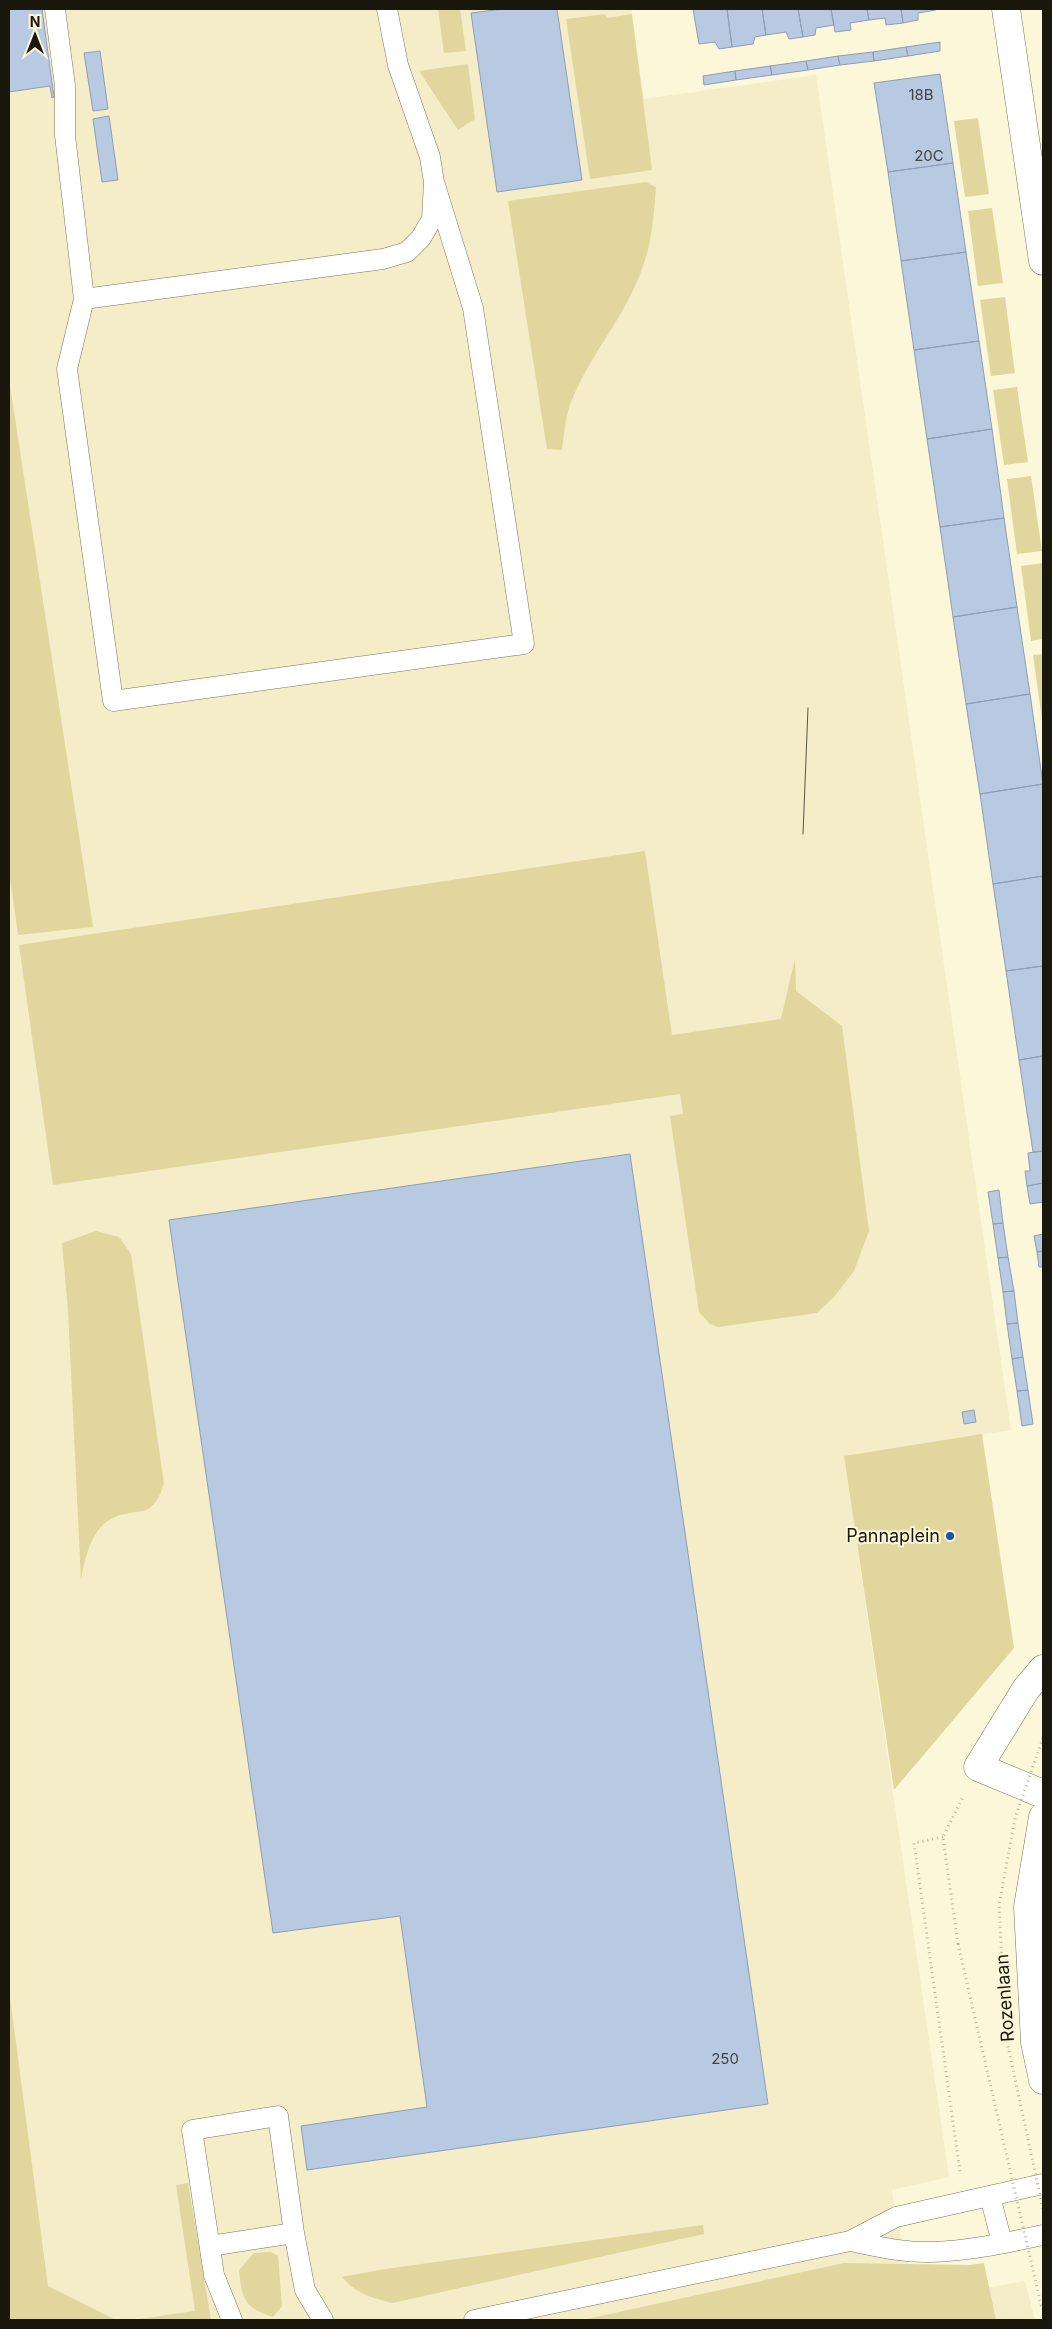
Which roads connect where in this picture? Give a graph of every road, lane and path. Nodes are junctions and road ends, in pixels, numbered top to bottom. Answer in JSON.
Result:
{"nodes":[{"id":1,"x":55,"y":9,"type":"edge"},
{"id":2,"x":387,"y":9,"type":"edge"},
{"id":3,"x":1006,"y":9,"type":"edge"},
{"id":4,"x":434,"y":182,"type":"junction"},
{"id":5,"x":1043,"y":261,"type":"edge"},
{"id":6,"x":84,"y":298,"type":"junction"},
{"id":7,"x":1043,"y":1669,"type":"edge"},
{"id":8,"x":1043,"y":1738,"type":"edge"},
{"id":9,"x":978,"y":1767,"type":"junction"},
{"id":10,"x":1043,"y":1794,"type":"edge"},
{"id":11,"x":1043,"y":1817,"type":"edge"},
{"id":12,"x":943,"y":1837,"type":"junction"},
{"id":13,"x":1043,"y":2080,"type":"edge"},
{"id":14,"x":1043,"y":2184,"type":"edge"},
{"id":15,"x":990,"y":2196,"type":"junction"},
{"id":16,"x":964,"y":2202,"type":"junction"},
{"id":17,"x":1043,"y":2209,"type":"edge"},
{"id":18,"x":294,"y":2233,"type":"junction"},
{"id":19,"x":1043,"y":2235,"type":"edge"},
{"id":20,"x":850,"y":2241,"type":"junction"},
{"id":21,"x":1002,"y":2243,"type":"junction"},
{"id":22,"x":210,"y":2246,"type":"junction"},
{"id":23,"x":1043,"y":2306,"type":"edge"},
{"id":24,"x":232,"y":2320,"type":"edge"},
{"id":25,"x":323,"y":2320,"type":"edge"},
{"id":26,"x":474,"y":2320,"type":"edge"}],
"edges":[{"from":1,"to":6,"type":"lane"},
{"from":2,"to":4,"type":"lane"},
{"from":3,"to":5,"type":"street"},
{"from":4,"to":6,"type":"lane"},
{"from":4,"to":6,"type":"lane"},
{"from":7,"to":9,"type":"street"},
{"from":8,"to":17,"type":"path","name":"Rozenlaan","bridge":true},
{"from":9,"to":10,"type":"street"},
{"from":9,"to":12,"type":"path"},
{"from":11,"to":13,"type":"street","name":"Rozenlaan"},
{"from":12,"to":16,"type":"path"},
{"from":12,"to":23,"type":"path","bridge":true},
{"from":14,"to":15,"type":"lane"},
{"from":15,"to":16,"type":"lane"},
{"from":15,"to":21,"type":"lane"},
{"from":16,"to":20,"type":"lane"},
{"from":18,"to":22,"type":"lane"},
{"from":18,"to":22,"type":"lane"},
{"from":18,"to":25,"type":"lane"},
{"from":19,"to":21,"type":"lane"},
{"from":20,"to":21,"type":"lane"},
{"from":20,"to":26,"type":"lane"},
{"from":22,"to":24,"type":"lane"}]}
